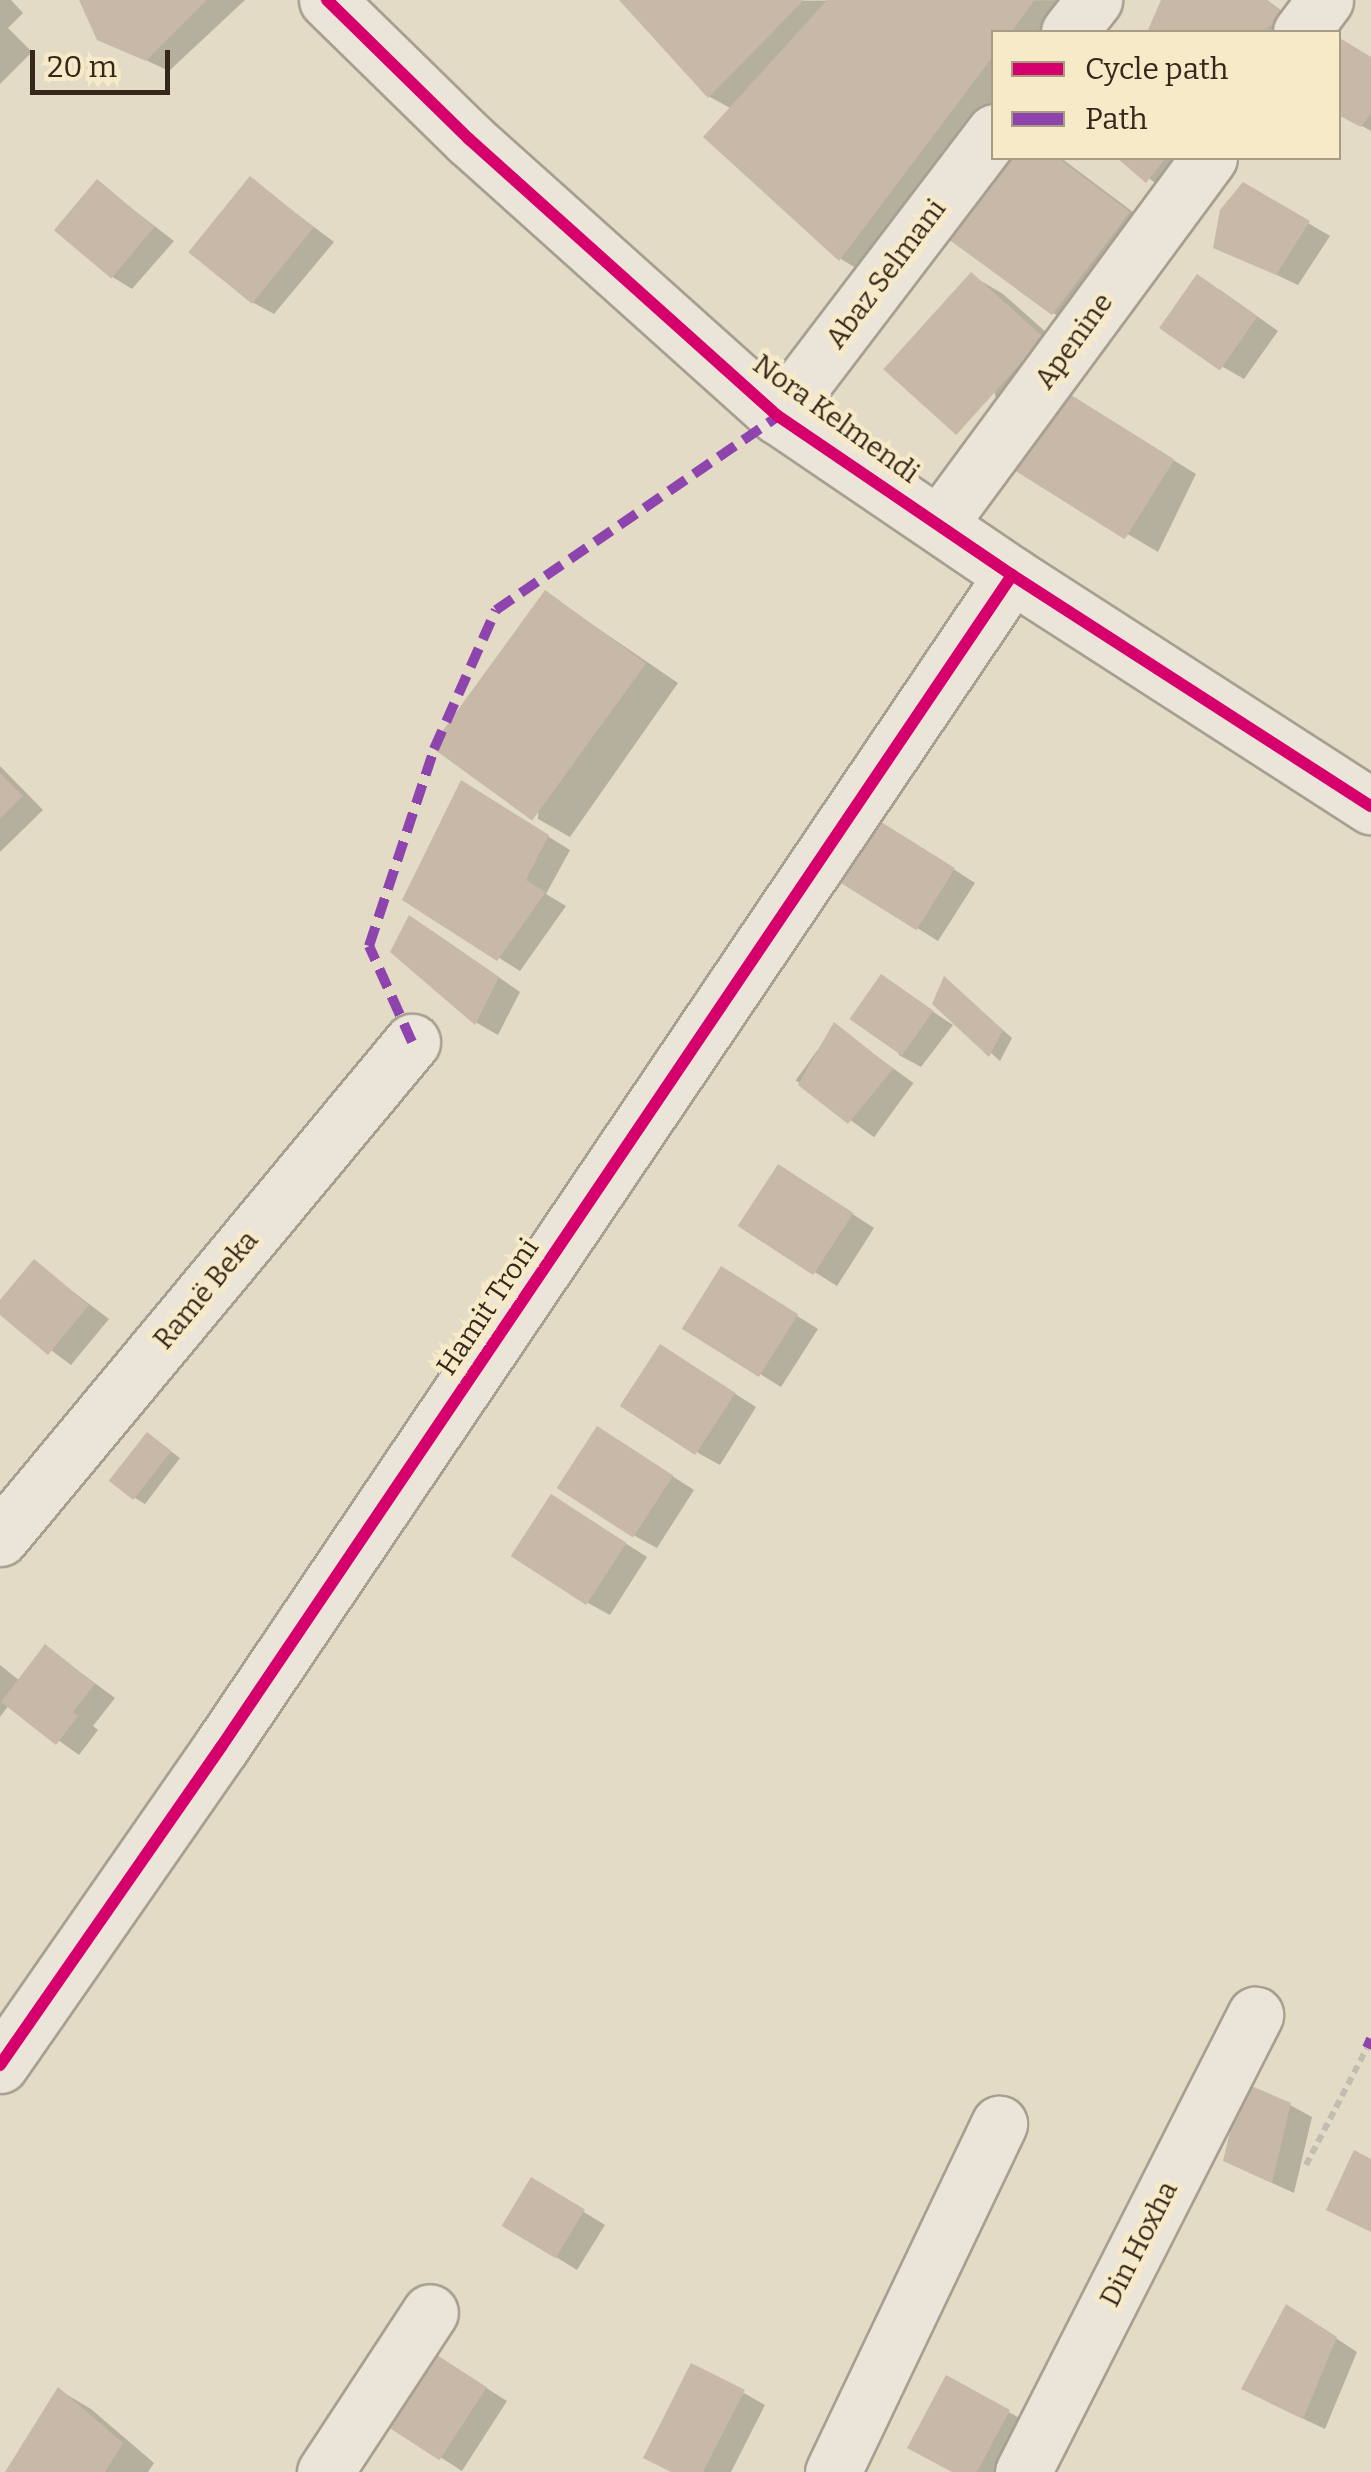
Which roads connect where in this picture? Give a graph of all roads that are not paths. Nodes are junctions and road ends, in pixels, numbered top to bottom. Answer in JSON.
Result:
{"nodes":[{"id":1,"x":327,"y":0,"type":"edge"},
{"id":2,"x":1094,"y":0,"type":"edge"},
{"id":3,"x":1325,"y":0,"type":"edge"},
{"id":4,"x":1071,"y":30,"type":"edge"},
{"id":5,"x":1302,"y":30,"type":"edge"},
{"id":6,"x":991,"y":136,"type":"edge"},
{"id":7,"x":1208,"y":160,"type":"edge"},
{"id":8,"x":778,"y":416,"type":"junction"},
{"id":9,"x":939,"y":524,"type":"junction"},
{"id":10,"x":1012,"y":574,"type":"junction"},
{"id":11,"x":1371,"y":806,"type":"edge"},
{"id":12,"x":412,"y":1042,"type":"dead end"},
{"id":13,"x":0,"y":1538,"type":"edge"},
{"id":14,"x":1254,"y":2015,"type":"dead end"},
{"id":15,"x":0,"y":2065,"type":"edge"},
{"id":16,"x":999,"y":2124,"type":"dead end"},
{"id":17,"x":430,"y":2312,"type":"dead end"},
{"id":18,"x":325,"y":2472,"type":"edge"},
{"id":19,"x":833,"y":2472,"type":"edge"},
{"id":20,"x":1023,"y":2472,"type":"edge"}],
"edges":[{"from":1,"to":8,"type":"street","name":"Nora Kelmendi"},
{"from":2,"to":4,"type":"street"},
{"from":3,"to":5,"type":"street"},
{"from":6,"to":8,"type":"street","name":"Abaz Selmani"},
{"from":7,"to":9,"type":"street","name":"Apenine"},
{"from":8,"to":9,"type":"street","name":"Nora Kelmendi"},
{"from":9,"to":10,"type":"street","name":"Nora Kelmendi"},
{"from":10,"to":11,"type":"street","name":"Nora Kelmendi"},
{"from":10,"to":15,"type":"street","name":"Hamit Troni"},
{"from":12,"to":13,"type":"street","name":"Ramë Beka"},
{"from":14,"to":20,"type":"street","name":"Din Hoxha"},
{"from":16,"to":19,"type":"street"},
{"from":17,"to":18,"type":"street"}]}
